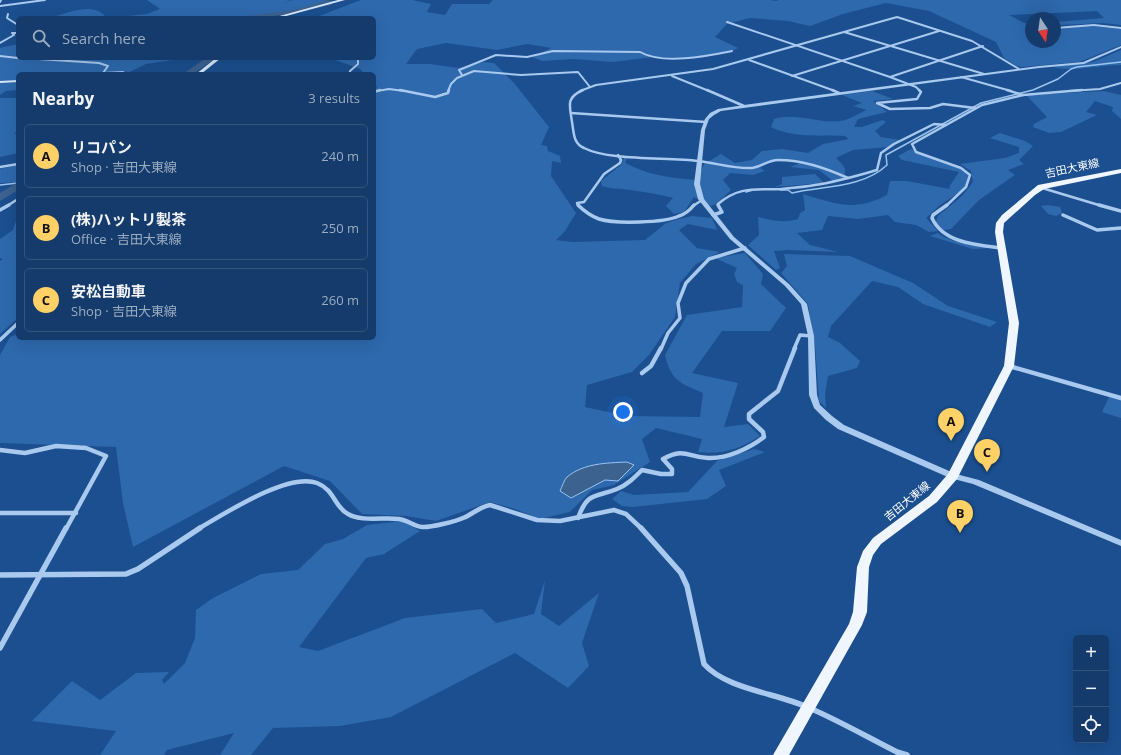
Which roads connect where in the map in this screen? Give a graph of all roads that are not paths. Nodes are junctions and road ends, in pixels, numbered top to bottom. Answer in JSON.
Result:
{"nodes":[{"id":1,"x":46,"y":0,"type":"edge"},
{"id":2,"x":343,"y":0,"type":"edge"},
{"id":3,"x":0,"y":6,"type":"edge"},
{"id":4,"x":8,"y":14,"type":"dead end"},
{"id":5,"x":282,"y":16,"type":"edge"},
{"id":6,"x":727,"y":22,"type":"dead end"},
{"id":7,"x":16,"y":24,"type":"edge"},
{"id":8,"x":1061,"y":28,"type":"edge"},
{"id":9,"x":1121,"y":28,"type":"edge"},
{"id":10,"x":844,"y":31,"type":"junction"},
{"id":11,"x":940,"y":31,"type":"junction"},
{"id":12,"x":16,"y":33,"type":"edge"},
{"id":13,"x":0,"y":43,"type":"edge"},
{"id":14,"x":797,"y":46,"type":"junction"},
{"id":15,"x":891,"y":46,"type":"junction"},
{"id":16,"x":983,"y":46,"type":"junction"},
{"id":17,"x":1121,"y":47,"type":"edge"},
{"id":18,"x":732,"y":51,"type":"dead end"},
{"id":19,"x":0,"y":56,"type":"edge"},
{"id":20,"x":16,"y":58,"type":"edge"},
{"id":21,"x":53,"y":60,"type":"edge"},
{"id":22,"x":216,"y":60,"type":"edge"},
{"id":23,"x":358,"y":60,"type":"edge"},
{"id":24,"x":747,"y":60,"type":"junction"},
{"id":25,"x":939,"y":60,"type":"junction"},
{"id":26,"x":842,"y":61,"type":"junction"},
{"id":27,"x":1019,"y":69,"type":"junction"},
{"id":28,"x":104,"y":72,"type":"edge"},
{"id":29,"x":110,"y":72,"type":"edge"},
{"id":30,"x":123,"y":72,"type":"edge"},
{"id":31,"x":201,"y":72,"type":"edge"},
{"id":32,"x":350,"y":72,"type":"edge"},
{"id":33,"x":984,"y":74,"type":"junction"},
{"id":34,"x":462,"y":75,"type":"junction"},
{"id":35,"x":672,"y":76,"type":"junction"},
{"id":36,"x":792,"y":76,"type":"junction"},
{"id":37,"x":890,"y":77,"type":"junction"},
{"id":38,"x":961,"y":77,"type":"junction"},
{"id":39,"x":16,"y":81,"type":"edge"},
{"id":40,"x":0,"y":82,"type":"edge"},
{"id":41,"x":909,"y":84,"type":"junction"},
{"id":42,"x":1121,"y":84,"type":"edge"},
{"id":43,"x":590,"y":87,"type":"junction"},
{"id":44,"x":376,"y":92,"type":"edge"},
{"id":45,"x":838,"y":93,"type":"junction"},
{"id":46,"x":1021,"y":94,"type":"junction"},
{"id":47,"x":744,"y":106,"type":"junction"},
{"id":48,"x":975,"y":108,"type":"junction"},
{"id":49,"x":571,"y":113,"type":"junction"},
{"id":50,"x":706,"y":122,"type":"junction"},
{"id":51,"x":948,"y":125,"type":"junction"},
{"id":52,"x":618,"y":155,"type":"junction"},
{"id":53,"x":699,"y":161,"type":"junction"},
{"id":54,"x":16,"y":164,"type":"edge"},
{"id":55,"x":0,"y":167,"type":"edge"},
{"id":56,"x":1121,"y":171,"type":"edge"},
{"id":57,"x":848,"y":178,"type":"junction"},
{"id":58,"x":1041,"y":187,"type":"junction"},
{"id":59,"x":16,"y":199,"type":"edge"},
{"id":60,"x":702,"y":200,"type":"junction"},
{"id":61,"x":0,"y":210,"type":"edge"},
{"id":62,"x":1121,"y":211,"type":"edge"},
{"id":63,"x":713,"y":215,"type":"junction"},
{"id":64,"x":1063,"y":215,"type":"dead end"},
{"id":65,"x":1121,"y":228,"type":"edge"},
{"id":66,"x":745,"y":248,"type":"junction"},
{"id":67,"x":1001,"y":248,"type":"junction"},
{"id":68,"x":16,"y":325,"type":"edge"},
{"id":69,"x":811,"y":336,"type":"junction"},
{"id":70,"x":0,"y":340,"type":"edge"},
{"id":71,"x":1009,"y":366,"type":"junction"},
{"id":72,"x":642,"y":373,"type":"dead end"},
{"id":73,"x":1121,"y":398,"type":"edge"},
{"id":74,"x":0,"y":450,"type":"edge"},
{"id":75,"x":954,"y":476,"type":"junction"},
{"id":76,"x":0,"y":513,"type":"edge"},
{"id":77,"x":76,"y":513,"type":"junction"},
{"id":78,"x":578,"y":518,"type":"junction"},
{"id":79,"x":1121,"y":543,"type":"edge"},
{"id":80,"x":0,"y":575,"type":"edge"},
{"id":81,"x":41,"y":575,"type":"junction"},
{"id":82,"x":0,"y":648,"type":"edge"},
{"id":83,"x":808,"y":707,"type":"junction"},
{"id":84,"x":781,"y":755,"type":"edge"},
{"id":85,"x":907,"y":755,"type":"edge"}],
"edges":[{"from":1,"to":3,"type":"street"},
{"from":2,"to":5,"type":"main road"},
{"from":4,"to":7,"type":"street"},
{"from":6,"to":14,"type":"street"},
{"from":8,"to":9,"type":"street"},
{"from":10,"to":11,"type":"street"},
{"from":10,"to":14,"type":"street"},
{"from":10,"to":15,"type":"street"},
{"from":11,"to":15,"type":"street"},
{"from":11,"to":16,"type":"street"},
{"from":12,"to":13,"type":"street"},
{"from":14,"to":24,"type":"street"},
{"from":14,"to":26,"type":"street"},
{"from":15,"to":25,"type":"street"},
{"from":15,"to":26,"type":"street"},
{"from":16,"to":25,"type":"street"},
{"from":16,"to":27,"type":"street"},
{"from":17,"to":27,"type":"street"},
{"from":18,"to":34,"type":"street"},
{"from":19,"to":20,"type":"street"},
{"from":21,"to":28,"type":"street"},
{"from":22,"to":31,"type":"main road"},
{"from":23,"to":32,"type":"street"},
{"from":24,"to":35,"type":"street"},
{"from":24,"to":36,"type":"street"},
{"from":25,"to":33,"type":"street"},
{"from":25,"to":37,"type":"street"},
{"from":26,"to":36,"type":"street"},
{"from":26,"to":37,"type":"street"},
{"from":27,"to":33,"type":"street"},
{"from":29,"to":30,"type":"street"},
{"from":33,"to":38,"type":"street"},
{"from":34,"to":43,"type":"street"},
{"from":34,"to":44,"type":"street"},
{"from":35,"to":43,"type":"street"},
{"from":35,"to":47,"type":"street"},
{"from":36,"to":45,"type":"street"},
{"from":37,"to":41,"type":"street"},
{"from":38,"to":41,"type":"street"},
{"from":38,"to":46,"type":"street"},
{"from":39,"to":40,"type":"main road"},
{"from":41,"to":45,"type":"street"},
{"from":41,"to":48,"type":"street"},
{"from":42,"to":46,"type":"street"},
{"from":43,"to":49,"type":"street"},
{"from":45,"to":47,"type":"street"},
{"from":46,"to":48,"type":"street"},
{"from":47,"to":50,"type":"street"},
{"from":48,"to":51,"type":"street"},
{"from":49,"to":50,"type":"street"},
{"from":49,"to":52,"type":"street"},
{"from":50,"to":53,"type":"street"},
{"from":51,"to":57,"type":"street"},
{"from":51,"to":67,"type":"street"},
{"from":52,"to":53,"type":"street"},
{"from":52,"to":60,"type":"street"},
{"from":53,"to":57,"type":"street"},
{"from":53,"to":60,"type":"street"},
{"from":54,"to":55,"type":"street"},
{"from":56,"to":58,"type":"main road","name":"吉田大東線"},
{"from":57,"to":63,"type":"street"},
{"from":58,"to":62,"type":"street"},
{"from":58,"to":67,"type":"main road","name":"吉田大東線"},
{"from":59,"to":61,"type":"street"},
{"from":60,"to":63,"type":"street"},
{"from":63,"to":66,"type":"street"},
{"from":64,"to":65,"type":"street"},
{"from":66,"to":69,"type":"street"},
{"from":66,"to":72,"type":"street"},
{"from":67,"to":71,"type":"main road","name":"吉田大東線"},
{"from":68,"to":70,"type":"street"},
{"from":69,"to":75,"type":"street"},
{"from":69,"to":78,"type":"street"},
{"from":71,"to":73,"type":"street"},
{"from":71,"to":75,"type":"main road","name":"吉田大東線"},
{"from":74,"to":77,"type":"street"},
{"from":75,"to":79,"type":"street"},
{"from":75,"to":83,"type":"main road","name":"吉田大東線"},
{"from":76,"to":77,"type":"street"},
{"from":77,"to":81,"type":"street"},
{"from":78,"to":81,"type":"street"},
{"from":78,"to":83,"type":"street"},
{"from":80,"to":81,"type":"street"},
{"from":81,"to":82,"type":"street"},
{"from":83,"to":84,"type":"main road","name":"吉田大東線"},
{"from":83,"to":85,"type":"street"}]}
